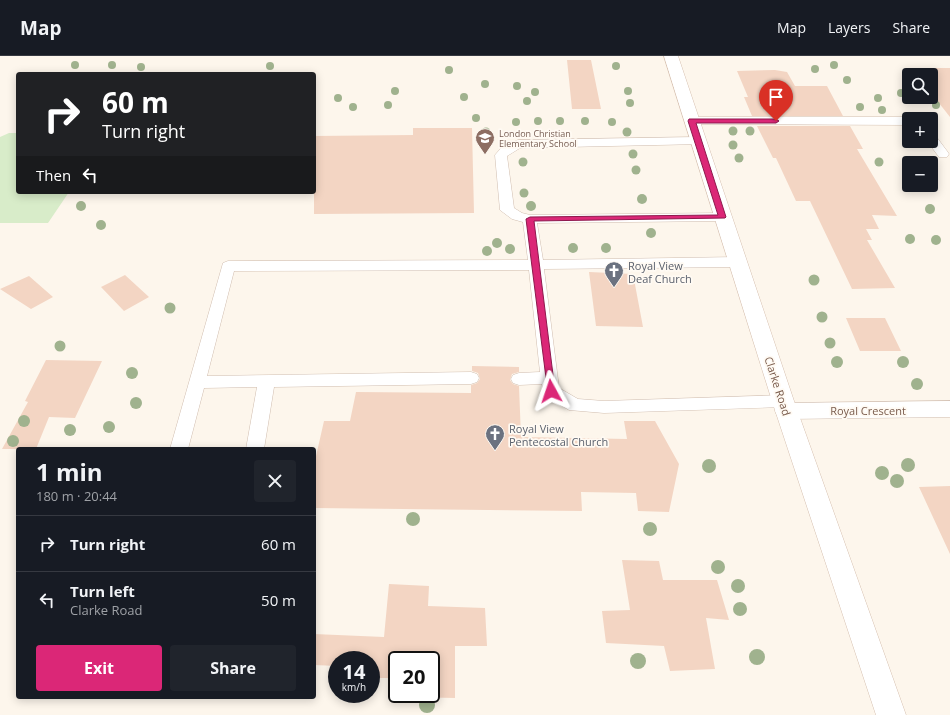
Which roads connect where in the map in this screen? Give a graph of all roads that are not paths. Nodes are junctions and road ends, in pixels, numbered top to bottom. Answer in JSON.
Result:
{"nodes":[{"id":1,"x":670,"y":56,"type":"edge"},
{"id":2,"x":902,"y":121,"type":"edge"},
{"id":3,"x":695,"y":131,"type":"junction"},
{"id":4,"x":938,"y":148,"type":"edge"},
{"id":5,"x":942,"y":154,"type":"dead end"},
{"id":6,"x":723,"y":217,"type":"junction"},
{"id":7,"x":530,"y":219,"type":"junction"},
{"id":8,"x":738,"y":262,"type":"junction"},
{"id":9,"x":536,"y":265,"type":"junction"},
{"id":10,"x":471,"y":378,"type":"dead end"},
{"id":11,"x":550,"y":378,"type":"junction"},
{"id":12,"x":519,"y":379,"type":"dead end"},
{"id":13,"x":267,"y":381,"type":"junction"},
{"id":14,"x":197,"y":382,"type":"junction"},
{"id":15,"x":784,"y":406,"type":"junction"},
{"id":16,"x":950,"y":410,"type":"edge"},
{"id":17,"x":180,"y":447,"type":"edge"},
{"id":18,"x":255,"y":447,"type":"edge"},
{"id":19,"x":891,"y":715,"type":"edge"}],
"edges":[{"from":1,"to":3,"type":"main road","name":"Clarke Road"},
{"from":2,"to":3,"type":"lane"},
{"from":3,"to":6,"type":"main road","name":"Clarke Road"},
{"from":3,"to":7,"type":"lane"},
{"from":4,"to":5,"type":"lane"},
{"from":6,"to":7,"type":"lane"},
{"from":6,"to":8,"type":"main road","name":"Clarke Road"},
{"from":7,"to":9,"type":"lane"},
{"from":8,"to":9,"type":"lane"},
{"from":8,"to":15,"type":"main road","name":"Clarke Road"},
{"from":9,"to":11,"type":"lane"},
{"from":9,"to":14,"type":"lane"},
{"from":10,"to":13,"type":"lane"},
{"from":11,"to":12,"type":"lane"},
{"from":11,"to":15,"type":"lane"},
{"from":13,"to":14,"type":"lane"},
{"from":13,"to":18,"type":"lane"},
{"from":14,"to":17,"type":"lane"},
{"from":15,"to":16,"type":"main road","name":"Royal Crescent"},
{"from":15,"to":19,"type":"main road","name":"Clarke Road"}]}
